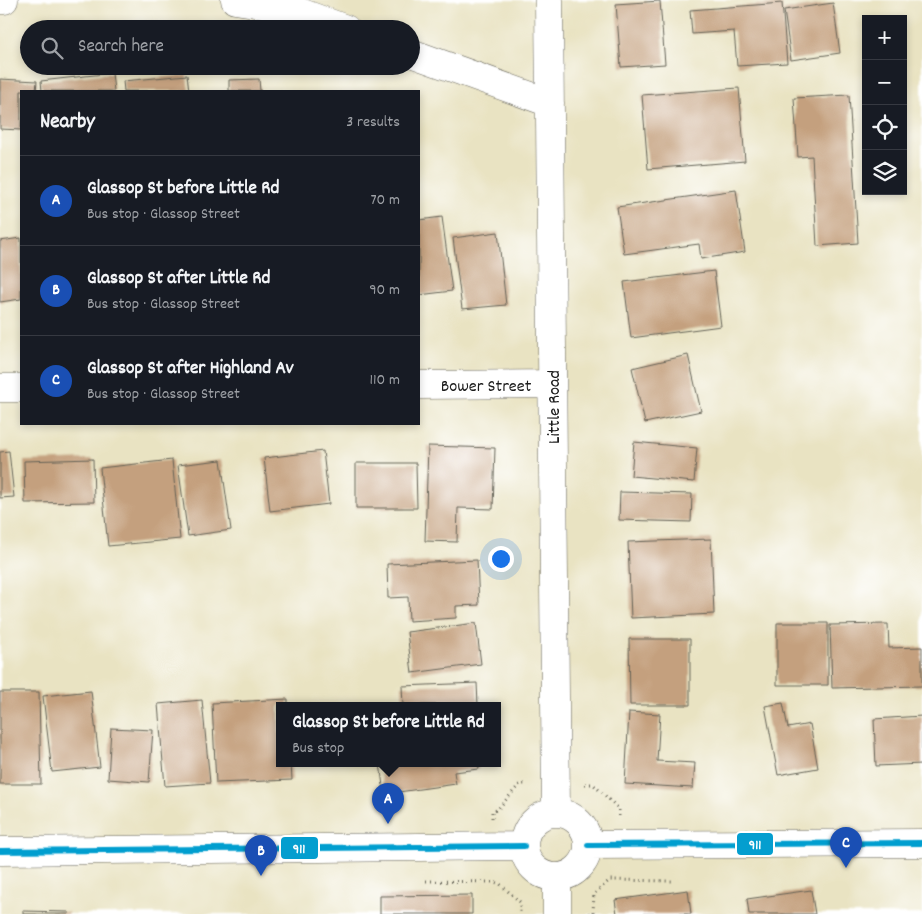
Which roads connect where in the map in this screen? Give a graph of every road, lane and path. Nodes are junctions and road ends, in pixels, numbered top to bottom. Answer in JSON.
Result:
{"nodes":[{"id":1,"x":0,"y":0,"type":"edge"},
{"id":2,"x":4,"y":0,"type":"edge"},
{"id":3,"x":235,"y":0,"type":"edge"},
{"id":4,"x":549,"y":0,"type":"edge"},
{"id":5,"x":322,"y":20,"type":"edge"},
{"id":6,"x":420,"y":55,"type":"edge"},
{"id":7,"x":550,"y":103,"type":"junction"},
{"id":8,"x":552,"y":384,"type":"junction"},
{"id":9,"x":420,"y":385,"type":"edge"},
{"id":10,"x":0,"y":388,"type":"edge"},
{"id":11,"x":20,"y":388,"type":"edge"},
{"id":12,"x":520,"y":784,"type":"dead end"},
{"id":13,"x":593,"y":784,"type":"dead end"},
{"id":14,"x":619,"y":809,"type":"dead end"},
{"id":15,"x":492,"y":811,"type":"dead end"},
{"id":16,"x":556,"y":814,"type":"junction"},
{"id":17,"x":922,"y":843,"type":"edge"},
{"id":18,"x":588,"y":845,"type":"junction"},
{"id":19,"x":524,"y":846,"type":"junction"},
{"id":20,"x":0,"y":851,"type":"edge"},
{"id":21,"x":557,"y":877,"type":"junction"},
{"id":22,"x":672,"y":880,"type":"dead end"},
{"id":23,"x":426,"y":881,"type":"dead end"},
{"id":24,"x":593,"y":913,"type":"edge"},
{"id":25,"x":520,"y":914,"type":"edge"},
{"id":26,"x":557,"y":914,"type":"edge"}],
"edges":[{"from":1,"to":2,"type":"street"},
{"from":3,"to":5,"type":"street"},
{"from":4,"to":7,"type":"street","name":"Little Road"},
{"from":6,"to":7,"type":"street"},
{"from":7,"to":8,"type":"street","name":"Little Road"},
{"from":8,"to":9,"type":"street","name":"Bower Street"},
{"from":8,"to":16,"type":"street","name":"Little Road"},
{"from":10,"to":11,"type":"street"},
{"from":12,"to":15,"type":"path"},
{"from":13,"to":14,"type":"path"},
{"from":16,"to":18,"type":"street"},
{"from":16,"to":19,"type":"street"},
{"from":17,"to":18,"type":"street"},
{"from":18,"to":21,"type":"street"},
{"from":19,"to":20,"type":"street"},
{"from":19,"to":21,"type":"street"},
{"from":21,"to":26,"type":"street"},
{"from":22,"to":24,"type":"path"},
{"from":23,"to":25,"type":"path"}]}
